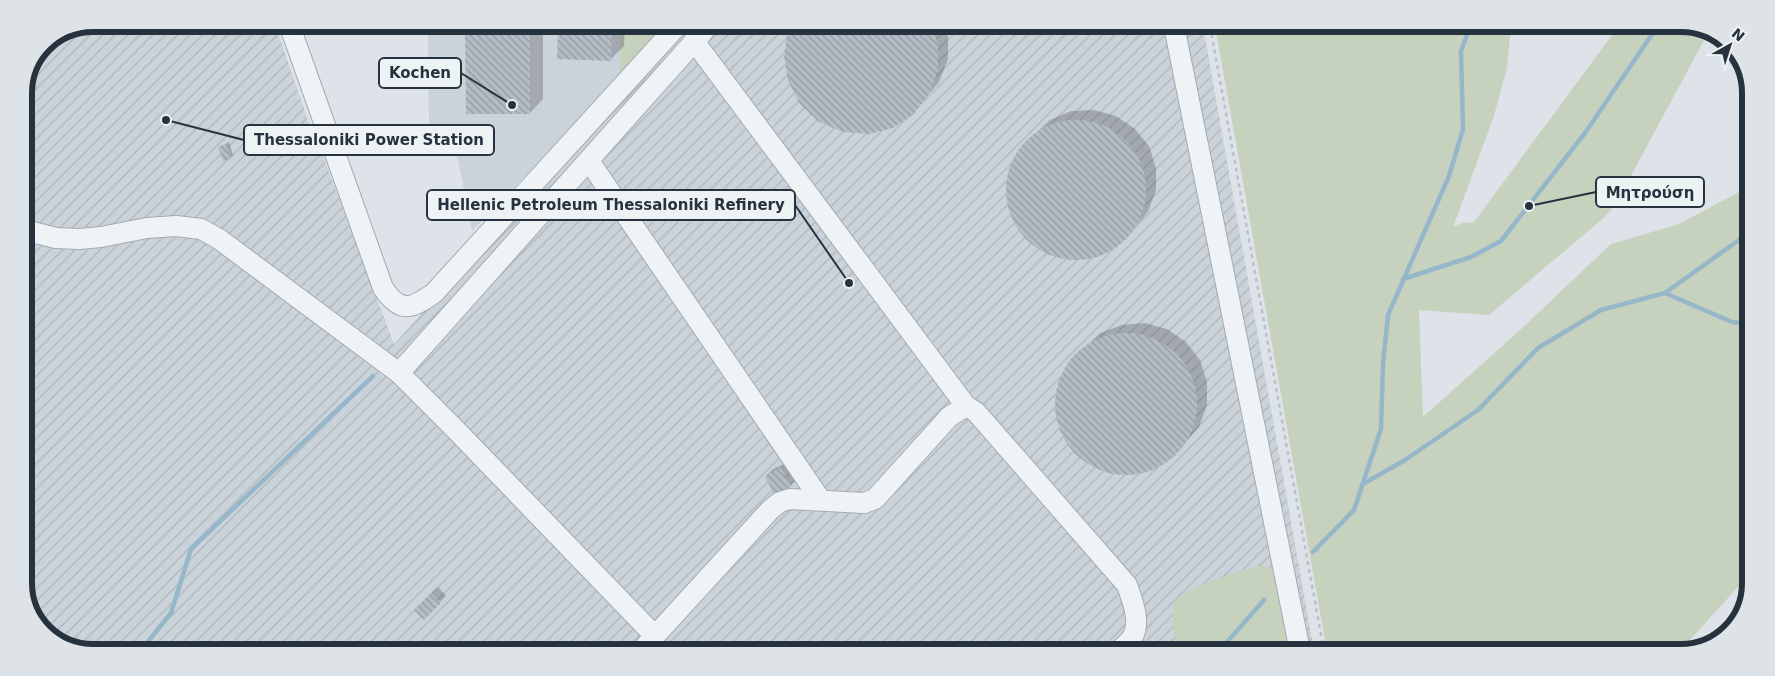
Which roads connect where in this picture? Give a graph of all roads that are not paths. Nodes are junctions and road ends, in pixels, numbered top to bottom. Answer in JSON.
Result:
{"nodes":[{"id":1,"x":292,"y":32,"type":"edge"},
{"id":2,"x":672,"y":32,"type":"edge"},
{"id":3,"x":702,"y":32,"type":"edge"},
{"id":4,"x":1175,"y":32,"type":"edge"},
{"id":5,"x":694,"y":41,"type":"junction"},
{"id":6,"x":589,"y":161,"type":"junction"},
{"id":7,"x":33,"y":232,"type":"edge"},
{"id":8,"x":399,"y":373,"type":"junction"},
{"id":9,"x":966,"y":406,"type":"junction"},
{"id":10,"x":820,"y":499,"type":"junction"},
{"id":11,"x":649,"y":643,"type":"edge"},
{"id":12,"x":1126,"y":644,"type":"edge"},
{"id":13,"x":1299,"y":644,"type":"edge"}],
"edges":[{"from":1,"to":2,"type":"street"},
{"from":3,"to":5,"type":"street"},
{"from":4,"to":13,"type":"street"},
{"from":5,"to":6,"type":"street"},
{"from":5,"to":9,"type":"street"},
{"from":6,"to":8,"type":"street"},
{"from":6,"to":10,"type":"street"},
{"from":7,"to":8,"type":"street"},
{"from":8,"to":11,"type":"street"},
{"from":9,"to":10,"type":"street"},
{"from":9,"to":12,"type":"street"},
{"from":10,"to":11,"type":"street"}]}
